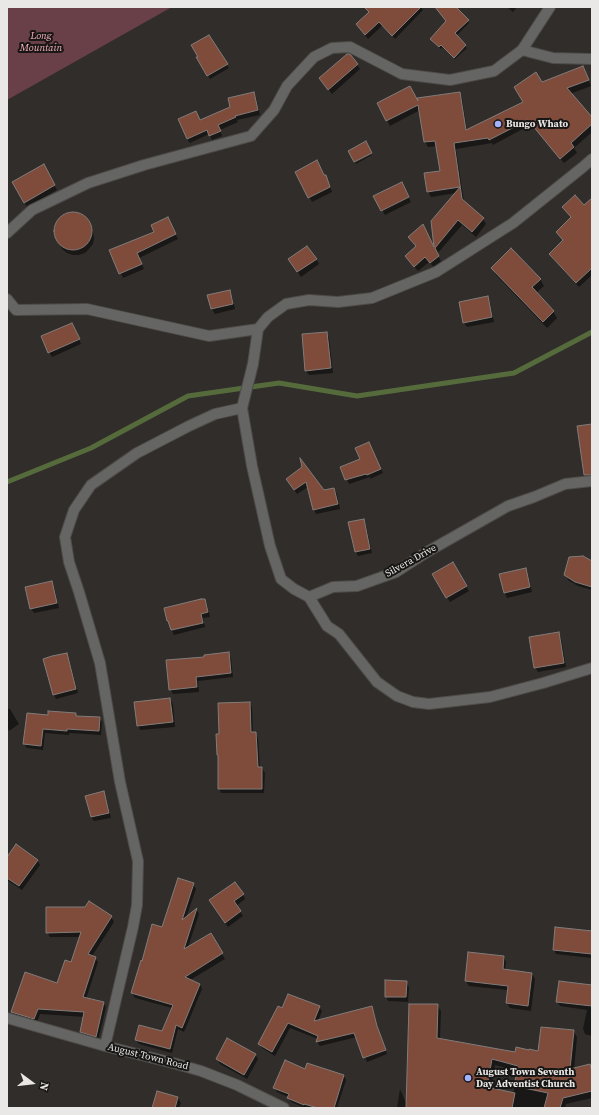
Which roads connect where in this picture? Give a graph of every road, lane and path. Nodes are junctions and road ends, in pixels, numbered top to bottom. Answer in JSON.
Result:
{"nodes":[{"id":1,"x":550,"y":7,"type":"edge"},
{"id":2,"x":522,"y":50,"type":"junction"},
{"id":3,"x":592,"y":59,"type":"edge"},
{"id":4,"x":592,"y":159,"type":"edge"},
{"id":5,"x":7,"y":233,"type":"edge"},
{"id":6,"x":7,"y":299,"type":"edge"},
{"id":7,"x":258,"y":329,"type":"junction"},
{"id":8,"x":242,"y":408,"type":"junction"},
{"id":9,"x":592,"y":481,"type":"edge"},
{"id":10,"x":309,"y":597,"type":"junction"},
{"id":11,"x":592,"y":668,"type":"edge"},
{"id":12,"x":7,"y":1018,"type":"edge"},
{"id":13,"x":105,"y":1046,"type":"junction"},
{"id":14,"x":284,"y":1108,"type":"edge"}],
"edges":[{"from":1,"to":2,"type":"street"},
{"from":2,"to":3,"type":"street"},
{"from":2,"to":5,"type":"street"},
{"from":4,"to":7,"type":"street"},
{"from":6,"to":7,"type":"street"},
{"from":7,"to":8,"type":"street"},
{"from":8,"to":10,"type":"street"},
{"from":8,"to":13,"type":"street"},
{"from":9,"to":10,"type":"street","name":"Silvera Drive"},
{"from":10,"to":11,"type":"street"},
{"from":12,"to":13,"type":"street","name":"August Town Road"},
{"from":13,"to":14,"type":"street","name":"August Town Road"}]}
